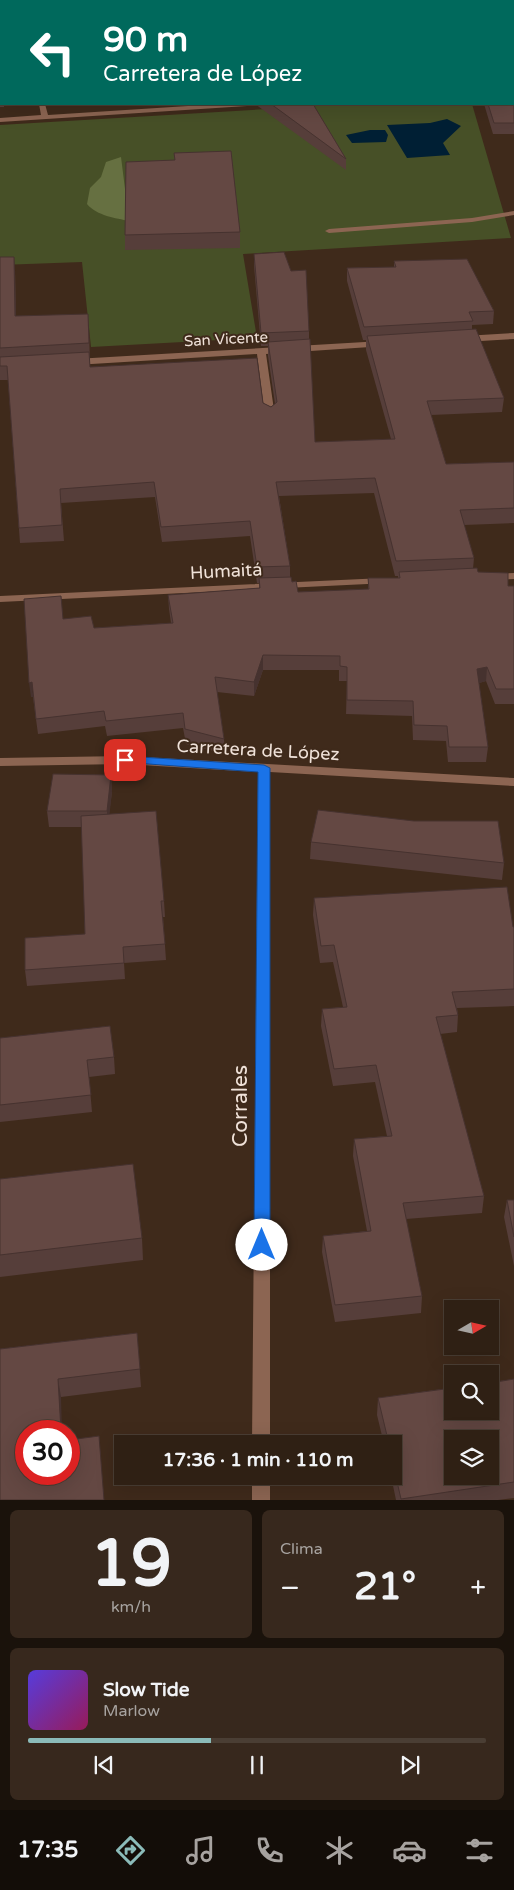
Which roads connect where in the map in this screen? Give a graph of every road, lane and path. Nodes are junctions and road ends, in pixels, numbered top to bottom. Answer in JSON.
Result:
{"nodes":[{"id":1,"x":42,"y":105,"type":"edge"},
{"id":2,"x":231,"y":105,"type":"edge"},
{"id":3,"x":45,"y":117,"type":"junction"},
{"id":4,"x":0,"y":120,"type":"edge"},
{"id":5,"x":514,"y":213,"type":"edge"},
{"id":6,"x":329,"y":231,"type":"dead end"},
{"id":7,"x":514,"y":336,"type":"edge"},
{"id":8,"x":456,"y":340,"type":"edge"},
{"id":9,"x":387,"y":344,"type":"edge"},
{"id":10,"x":261,"y":351,"type":"junction"},
{"id":11,"x":68,"y":363,"type":"edge"},
{"id":12,"x":270,"y":417,"type":"edge"},
{"id":13,"x":514,"y":576,"type":"edge"},
{"id":14,"x":479,"y":577,"type":"edge"},
{"id":15,"x":400,"y":581,"type":"edge"},
{"id":16,"x":0,"y":599,"type":"edge"},
{"id":17,"x":0,"y":762,"type":"edge"},
{"id":18,"x":264,"y":768,"type":"junction"},
{"id":19,"x":514,"y":782,"type":"edge"},
{"id":20,"x":261,"y":1435,"type":"edge"},
{"id":21,"x":261,"y":1485,"type":"edge"},
{"id":22,"x":261,"y":1500,"type":"edge"}],
"edges":[{"from":1,"to":3,"type":"street"},
{"from":2,"to":3,"type":"street"},
{"from":3,"to":4,"type":"street"},
{"from":5,"to":6,"type":"street"},
{"from":7,"to":8,"type":"street"},
{"from":9,"to":10,"type":"street","name":"San Vicente"},
{"from":10,"to":11,"type":"street","name":"San Vicente"},
{"from":10,"to":12,"type":"street"},
{"from":13,"to":14,"type":"street"},
{"from":15,"to":16,"type":"street","name":"Humaitá"},
{"from":17,"to":18,"type":"street","name":"Carretera de López"},
{"from":18,"to":19,"type":"street","name":"Carretera de López"},
{"from":18,"to":20,"type":"street","name":"Corrales"},
{"from":21,"to":22,"type":"street"}]}
